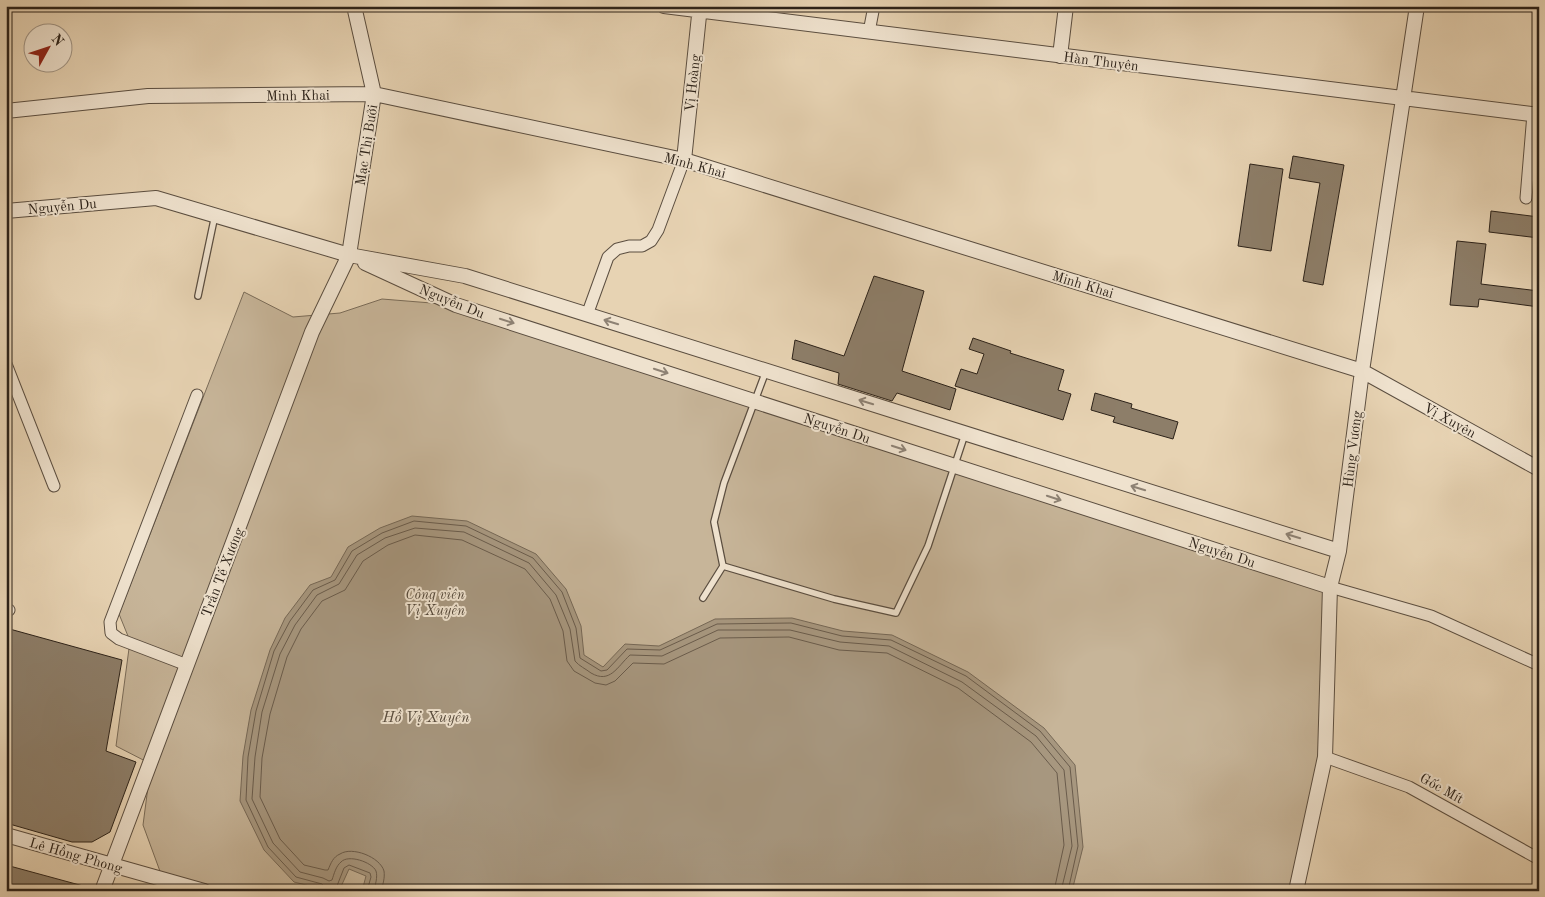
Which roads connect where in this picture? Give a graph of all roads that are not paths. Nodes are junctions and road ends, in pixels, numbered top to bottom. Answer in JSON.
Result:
{"nodes":[{"id":1,"x":354,"y":6,"type":"edge"},
{"id":2,"x":664,"y":6,"type":"edge"},
{"id":3,"x":874,"y":6,"type":"edge"},
{"id":4,"x":1066,"y":6,"type":"edge"},
{"id":5,"x":1417,"y":6,"type":"edge"},
{"id":6,"x":700,"y":8,"type":"edge"},
{"id":7,"x":869,"y":32,"type":"junction"},
{"id":8,"x":1060,"y":56,"type":"junction"},
{"id":9,"x":374,"y":94,"type":"junction"},
{"id":10,"x":1403,"y":99,"type":"junction"},
{"id":11,"x":6,"y":111,"type":"edge"},
{"id":12,"x":1536,"y":115,"type":"edge"},
{"id":13,"x":684,"y":160,"type":"junction"},
{"id":14,"x":1526,"y":198,"type":"dead end"},
{"id":15,"x":6,"y":211,"type":"edge"},
{"id":16,"x":215,"y":215,"type":"junction"},
{"id":17,"x":349,"y":255,"type":"junction"},
{"id":18,"x":198,"y":296,"type":"dead end"},
{"id":19,"x":588,"y":315,"type":"junction"},
{"id":20,"x":6,"y":364,"type":"edge"},
{"id":21,"x":766,"y":371,"type":"junction"},
{"id":22,"x":1362,"y":371,"type":"junction"},
{"id":23,"x":197,"y":395,"type":"dead end"},
{"id":24,"x":753,"y":401,"type":"junction"},
{"id":25,"x":965,"y":434,"type":"junction"},
{"id":26,"x":955,"y":466,"type":"junction"},
{"id":27,"x":1539,"y":469,"type":"edge"},
{"id":28,"x":54,"y":486,"type":"dead end"},
{"id":29,"x":1340,"y":551,"type":"junction"},
{"id":30,"x":722,"y":566,"type":"junction"},
{"id":31,"x":1330,"y":586,"type":"junction"},
{"id":32,"x":703,"y":598,"type":"dead end"},
{"id":33,"x":1539,"y":664,"type":"edge"},
{"id":34,"x":187,"y":665,"type":"junction"},
{"id":35,"x":1325,"y":757,"type":"junction"},
{"id":36,"x":6,"y":835,"type":"edge"},
{"id":37,"x":1539,"y":859,"type":"edge"},
{"id":38,"x":112,"y":865,"type":"junction"},
{"id":39,"x":102,"y":891,"type":"edge"},
{"id":40,"x":204,"y":891,"type":"edge"},
{"id":41,"x":1296,"y":891,"type":"edge"}],
"edges":[{"from":1,"to":9,"type":"street","name":"Mạc Thị Bưởi"},
{"from":2,"to":6,"type":"street","name":"Hàn Thuyên"},
{"from":3,"to":7,"type":"street"},
{"from":4,"to":8,"type":"street"},
{"from":5,"to":10,"type":"street","name":"Hùng Vương"},
{"from":6,"to":7,"type":"street","name":"Hàn Thuyên"},
{"from":6,"to":13,"type":"street","name":"Vị Hoàng"},
{"from":7,"to":8,"type":"street","name":"Hàn Thuyên"},
{"from":8,"to":10,"type":"street","name":"Hàn Thuyên"},
{"from":9,"to":11,"type":"street","name":"Minh Khai"},
{"from":9,"to":13,"type":"street","name":"Minh Khai"},
{"from":9,"to":17,"type":"street","name":"Mạc Thị Bưởi"},
{"from":10,"to":12,"type":"street","name":"Hàn Thuyên"},
{"from":10,"to":22,"type":"street","name":"Hùng Vương"},
{"from":12,"to":14,"type":"street"},
{"from":13,"to":19,"type":"street"},
{"from":13,"to":22,"type":"street","name":"Minh Khai"},
{"from":15,"to":16,"type":"street","name":"Nguyễn Du"},
{"from":16,"to":17,"type":"street","name":"Nguyễn Du"},
{"from":16,"to":18,"type":"lane"},
{"from":17,"to":19,"type":"street","name":"Nguyễn Du"},
{"from":17,"to":24,"type":"street","name":"Nguyễn Du","one_way":true},
{"from":17,"to":34,"type":"street","name":"Trần Tế Xương"},
{"from":21,"to":19,"type":"street","name":"Nguyễn Du","one_way":true},
{"from":20,"to":28,"type":"street"},
{"from":21,"to":24,"type":"lane"},
{"from":25,"to":21,"type":"street","name":"Nguyễn Du","one_way":true},
{"from":22,"to":27,"type":"street","name":"Vị Xuyên"},
{"from":22,"to":29,"type":"street","name":"Hùng Vương"},
{"from":23,"to":34,"type":"street"},
{"from":24,"to":26,"type":"street","name":"Nguyễn Du","one_way":true},
{"from":24,"to":30,"type":"lane"},
{"from":25,"to":26,"type":"lane"},
{"from":29,"to":25,"type":"street","name":"Nguyễn Du","one_way":true},
{"from":26,"to":30,"type":"lane"},
{"from":26,"to":31,"type":"street","name":"Nguyễn Du","one_way":true},
{"from":29,"to":31,"type":"street","name":"Hùng Vương"},
{"from":30,"to":32,"type":"lane"},
{"from":31,"to":33,"type":"street"},
{"from":31,"to":35,"type":"street","name":"Hùng Vương"},
{"from":34,"to":38,"type":"street","name":"Trần Tế Xương"},
{"from":35,"to":37,"type":"street","name":"Gốc Mít"},
{"from":35,"to":41,"type":"street","name":"Hùng Vương"},
{"from":36,"to":38,"type":"street","name":"Lê Hồng Phong"},
{"from":38,"to":39,"type":"street","name":"Trần Tế Xương"},
{"from":38,"to":40,"type":"street","name":"Lê Hồng Phong"}]}
